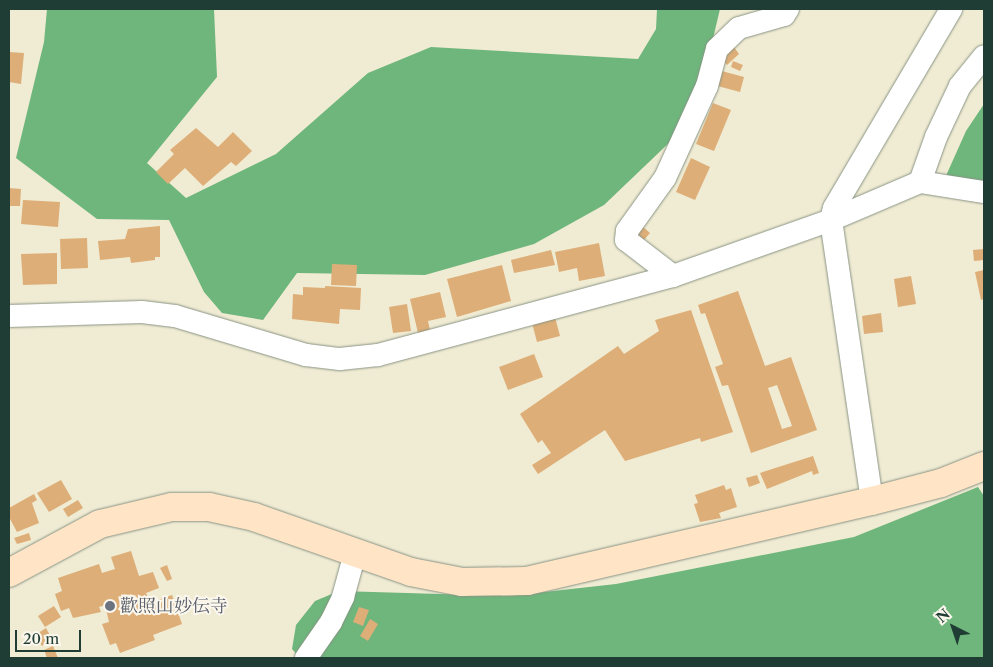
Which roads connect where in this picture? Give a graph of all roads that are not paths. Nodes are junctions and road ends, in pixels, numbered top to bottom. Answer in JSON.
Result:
{"nodes":[{"id":1,"x":788,"y":9,"type":"edge"},
{"id":2,"x":951,"y":9,"type":"edge"},
{"id":3,"x":984,"y":56,"type":"edge"},
{"id":4,"x":920,"y":182,"type":"junction"},
{"id":5,"x":984,"y":192,"type":"edge"},
{"id":6,"x":831,"y":220,"type":"junction"},
{"id":7,"x":673,"y":276,"type":"junction"},
{"id":8,"x":9,"y":316,"type":"edge"},
{"id":9,"x":984,"y":466,"type":"edge"},
{"id":10,"x":872,"y":501,"type":"junction"},
{"id":11,"x":355,"y":552,"type":"junction"},
{"id":12,"x":10,"y":571,"type":"edge"},
{"id":13,"x":306,"y":658,"type":"edge"}],
"edges":[{"from":1,"to":7,"type":"street"},
{"from":2,"to":6,"type":"street"},
{"from":3,"to":4,"type":"street"},
{"from":4,"to":5,"type":"street"},
{"from":4,"to":6,"type":"street"},
{"from":6,"to":7,"type":"street"},
{"from":6,"to":10,"type":"street"},
{"from":7,"to":8,"type":"street"},
{"from":9,"to":10,"type":"street"},
{"from":10,"to":11,"type":"street"},
{"from":11,"to":12,"type":"street"},
{"from":11,"to":13,"type":"street"}]}
